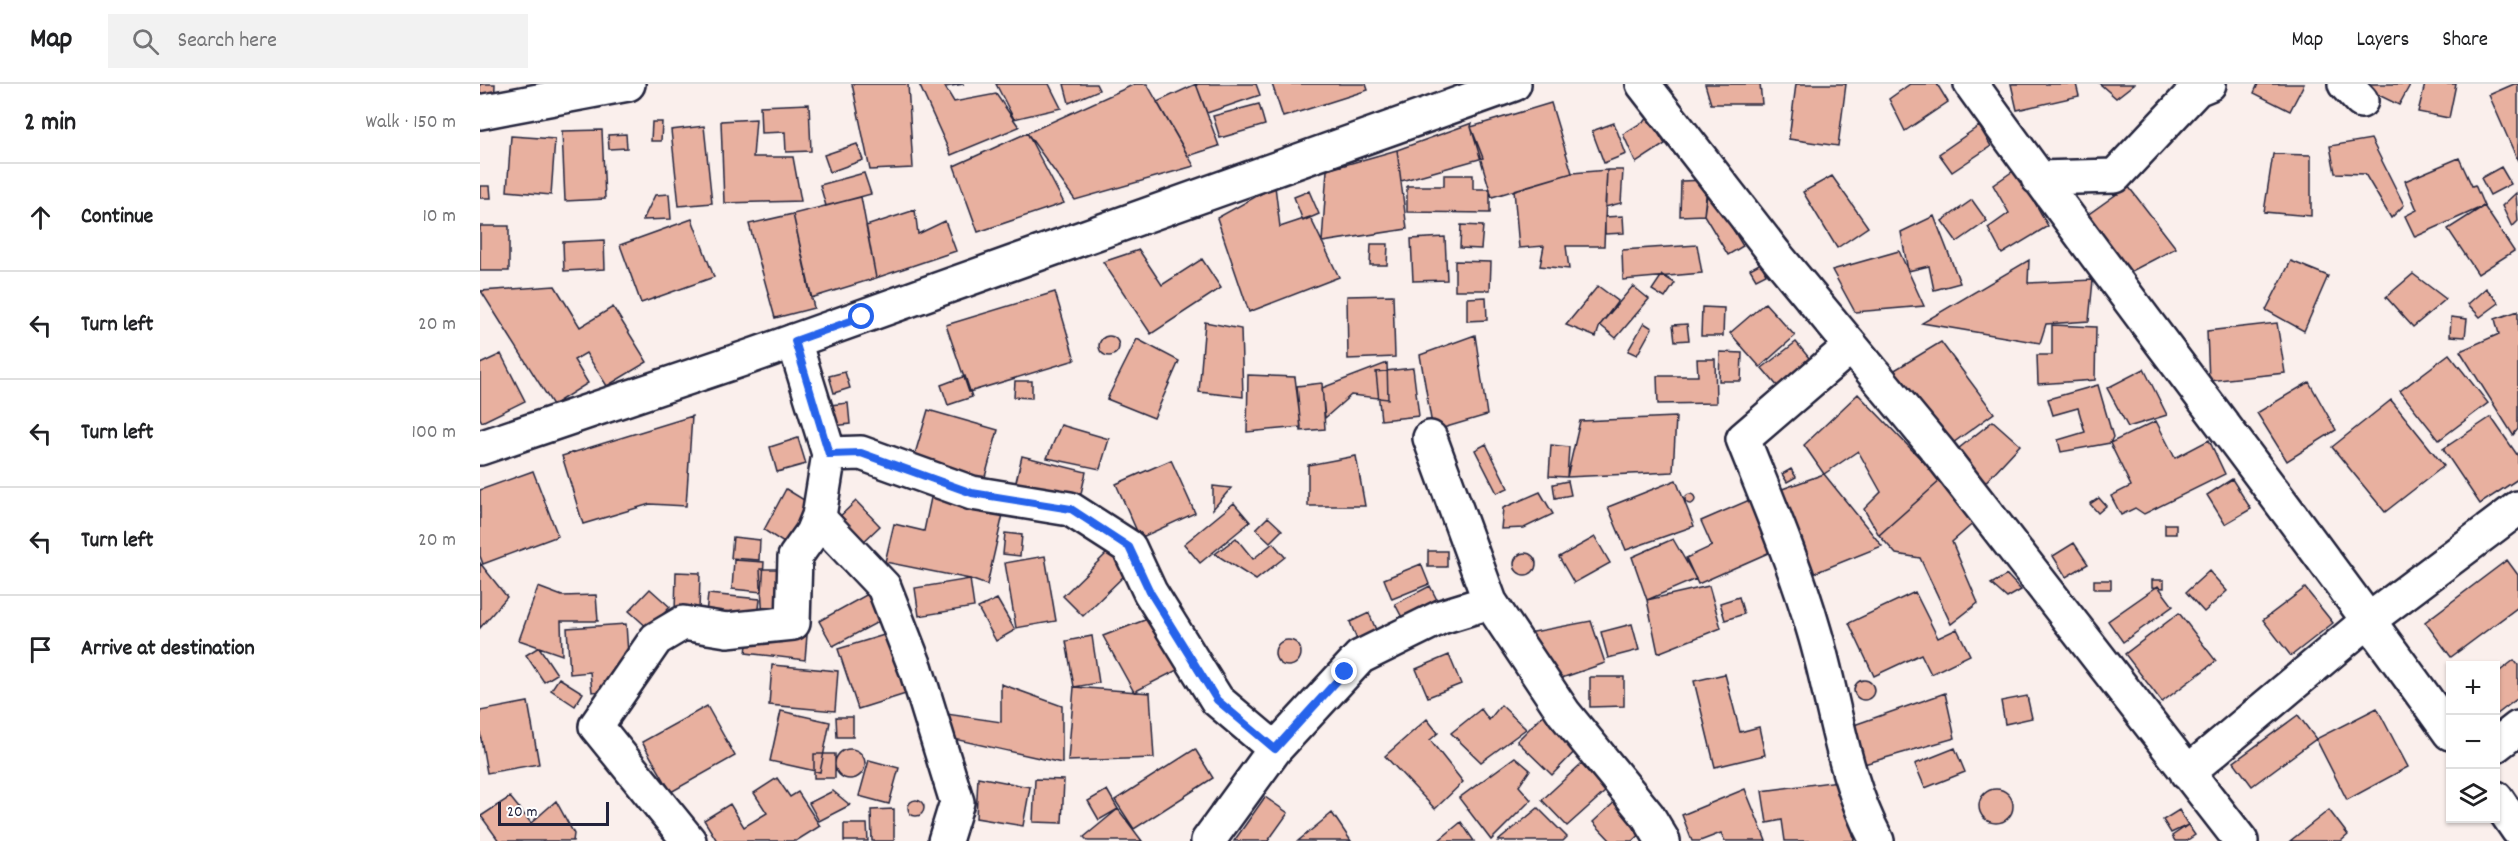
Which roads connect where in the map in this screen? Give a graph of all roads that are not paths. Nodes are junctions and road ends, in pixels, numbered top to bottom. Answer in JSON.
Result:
{"nodes":[{"id":1,"x":1514,"y":84,"type":"edge"},
{"id":2,"x":1643,"y":84,"type":"edge"},
{"id":3,"x":1971,"y":84,"type":"edge"},
{"id":4,"x":2209,"y":84,"type":"edge"},
{"id":5,"x":614,"y":85,"type":"edge"},
{"id":6,"x":480,"y":112,"type":"edge"},
{"id":7,"x":2038,"y":178,"type":"junction"},
{"id":8,"x":795,"y":341,"type":"junction"},
{"id":9,"x":1851,"y":346,"type":"junction"},
{"id":10,"x":1430,"y":438,"type":"dead end"},
{"id":11,"x":480,"y":448,"type":"edge"},
{"id":12,"x":829,"y":454,"type":"junction"},
{"id":13,"x":2518,"y":508,"type":"edge"},
{"id":14,"x":819,"y":516,"type":"junction"},
{"id":15,"x":1490,"y":602,"type":"junction"},
{"id":16,"x":2369,"y":620,"type":"junction"},
{"id":17,"x":2446,"y":726,"type":"edge"},
{"id":18,"x":2518,"y":728,"type":"edge"},
{"id":19,"x":2500,"y":742,"type":"edge"},
{"id":20,"x":1275,"y":749,"type":"junction"},
{"id":21,"x":2187,"y":773,"type":"junction"},
{"id":22,"x":2500,"y":804,"type":"edge"},
{"id":23,"x":2518,"y":830,"type":"edge"},
{"id":24,"x":689,"y":841,"type":"edge"},
{"id":25,"x":945,"y":841,"type":"edge"},
{"id":26,"x":1208,"y":841,"type":"edge"},
{"id":27,"x":1663,"y":841,"type":"edge"},
{"id":28,"x":1877,"y":841,"type":"edge"},
{"id":29,"x":2241,"y":841,"type":"edge"}],
"edges":[{"from":1,"to":8,"type":"street"},
{"from":2,"to":9,"type":"street"},
{"from":3,"to":7,"type":"street"},
{"from":4,"to":7,"type":"street"},
{"from":5,"to":6,"type":"street"},
{"from":7,"to":16,"type":"street"},
{"from":8,"to":11,"type":"street"},
{"from":8,"to":12,"type":"street"},
{"from":9,"to":21,"type":"street"},
{"from":9,"to":28,"type":"street"},
{"from":10,"to":15,"type":"street"},
{"from":12,"to":14,"type":"street"},
{"from":12,"to":20,"type":"street"},
{"from":13,"to":16,"type":"street"},
{"from":14,"to":24,"type":"street"},
{"from":14,"to":25,"type":"street"},
{"from":15,"to":20,"type":"street"},
{"from":15,"to":27,"type":"street"},
{"from":16,"to":17,"type":"street"},
{"from":16,"to":21,"type":"street"},
{"from":18,"to":19,"type":"street"},
{"from":20,"to":26,"type":"street"},
{"from":21,"to":29,"type":"street"},
{"from":22,"to":23,"type":"street"}]}
